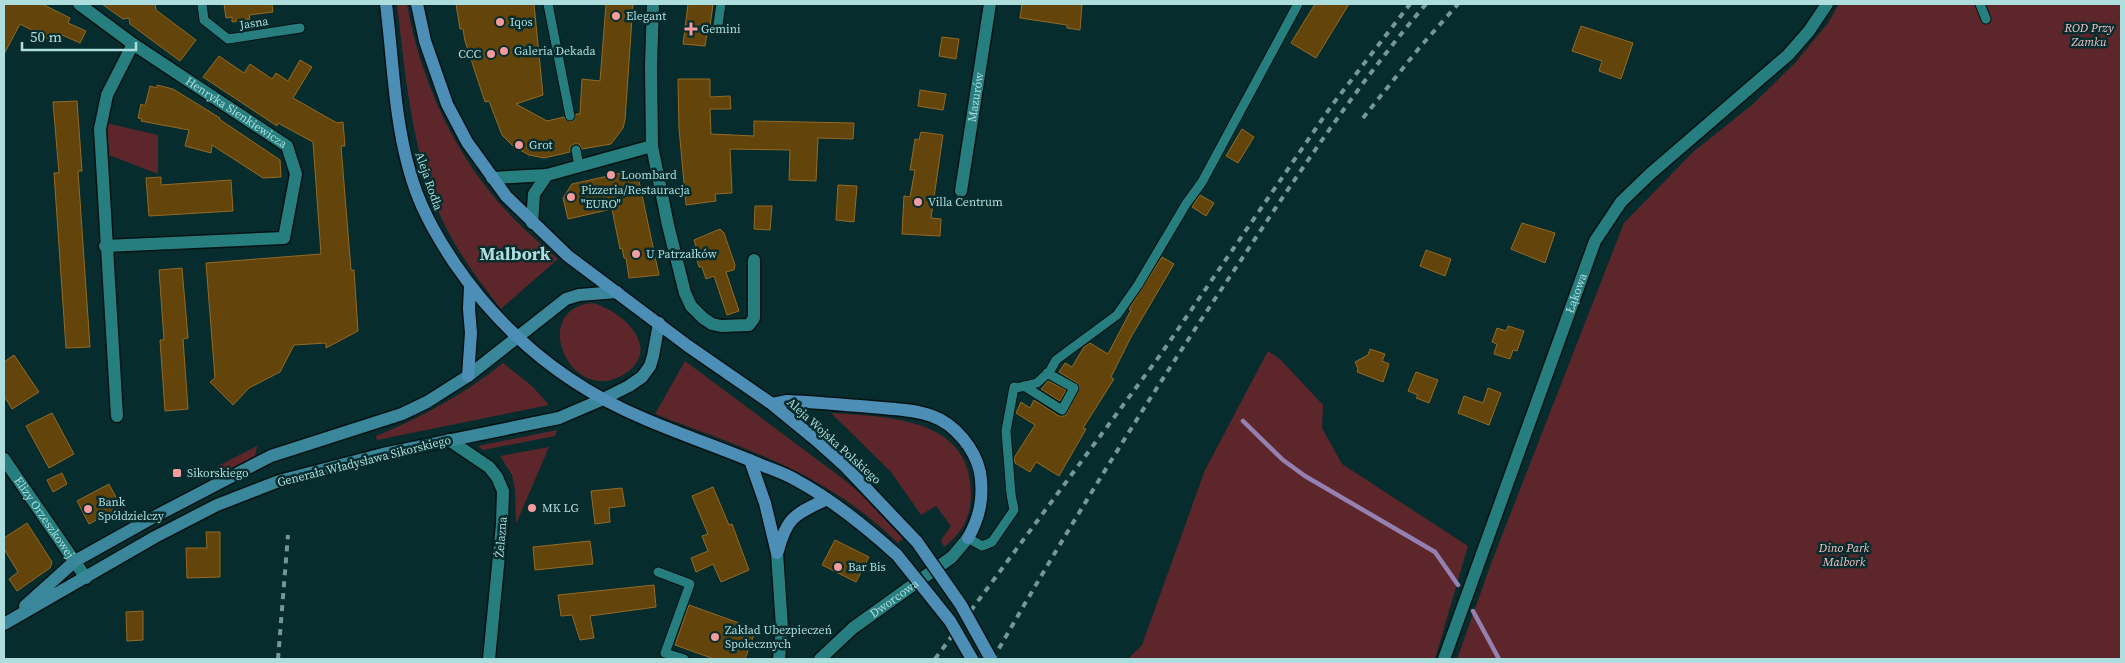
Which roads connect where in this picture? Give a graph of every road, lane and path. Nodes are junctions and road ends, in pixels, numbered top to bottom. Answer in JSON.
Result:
{"nodes":[{"id":1,"x":79,"y":4,"type":"edge"},
{"id":2,"x":202,"y":4,"type":"edge"},
{"id":3,"x":386,"y":4,"type":"edge"},
{"id":4,"x":417,"y":4,"type":"edge"},
{"id":5,"x":548,"y":4,"type":"edge"},
{"id":6,"x":653,"y":4,"type":"edge"},
{"id":7,"x":721,"y":4,"type":"edge"},
{"id":8,"x":990,"y":4,"type":"edge"},
{"id":9,"x":1298,"y":4,"type":"edge"},
{"id":10,"x":1827,"y":4,"type":"edge"},
{"id":11,"x":1980,"y":4,"type":"edge"},
{"id":12,"x":1986,"y":19,"type":"dead end"},
{"id":13,"x":300,"y":28,"type":"dead end"},
{"id":14,"x":717,"y":31,"type":"dead end"},
{"id":15,"x":133,"y":44,"type":"junction"},
{"id":16,"x":570,"y":116,"type":"dead end"},
{"id":17,"x":652,"y":146,"type":"junction"},
{"id":18,"x":576,"y":150,"type":"dead end"},
{"id":19,"x":578,"y":166,"type":"junction"},
{"id":20,"x":547,"y":175,"type":"junction"},
{"id":21,"x":492,"y":178,"type":"junction"},
{"id":22,"x":961,"y":191,"type":"dead end"},
{"id":23,"x":532,"y":223,"type":"junction"},
{"id":24,"x":105,"y":246,"type":"junction"},
{"id":25,"x":754,"y":260,"type":"dead end"},
{"id":26,"x":470,"y":286,"type":"junction"},
{"id":27,"x":617,"y":292,"type":"junction"},
{"id":28,"x":659,"y":323,"type":"junction"},
{"id":29,"x":516,"y":338,"type":"junction"},
{"id":30,"x":1047,"y":373,"type":"junction"},
{"id":31,"x":468,"y":376,"type":"junction"},
{"id":32,"x":1024,"y":386,"type":"junction"},
{"id":33,"x":601,"y":400,"type":"junction"},
{"id":34,"x":772,"y":404,"type":"junction"},
{"id":35,"x":117,"y":416,"type":"dead end"},
{"id":36,"x":449,"y":440,"type":"junction"},
{"id":37,"x":4,"y":459,"type":"edge"},
{"id":38,"x":750,"y":460,"type":"junction"},
{"id":39,"x":827,"y":499,"type":"junction"},
{"id":40,"x":968,"y":538,"type":"junction"},
{"id":41,"x":777,"y":553,"type":"junction"},
{"id":42,"x":75,"y":561,"type":"junction"},
{"id":43,"x":658,"y":572,"type":"dead end"},
{"id":44,"x":86,"y":578,"type":"junction"},
{"id":45,"x":4,"y":624,"type":"edge"},
{"id":46,"x":489,"y":659,"type":"edge"},
{"id":47,"x":684,"y":659,"type":"edge"},
{"id":48,"x":779,"y":659,"type":"edge"},
{"id":49,"x":820,"y":659,"type":"edge"},
{"id":50,"x":972,"y":659,"type":"edge"},
{"id":51,"x":991,"y":659,"type":"edge"},
{"id":52,"x":1444,"y":659,"type":"edge"}],
"edges":[{"from":1,"to":15,"type":"street","name":"Henryka Sienkiewicza"},
{"from":2,"to":13,"type":"lane","name":"Jasna"},
{"from":3,"to":26,"type":"main road","name":"Aleja Rodła"},
{"from":4,"to":21,"type":"main road"},
{"from":5,"to":16,"type":"lane"},
{"from":6,"to":17,"type":"street"},
{"from":7,"to":14,"type":"lane"},
{"from":8,"to":22,"type":"street","name":"Mazurów"},
{"from":9,"to":30,"type":"lane"},
{"from":10,"to":52,"type":"street","name":"Łąkowa"},
{"from":11,"to":12,"type":"lane"},
{"from":15,"to":24,"type":"street"},
{"from":15,"to":24,"type":"street","name":"Henryka Sienkiewicza"},
{"from":17,"to":19,"type":"street"},
{"from":17,"to":25,"type":"street"},
{"from":18,"to":19,"type":"lane"},
{"from":19,"to":20,"type":"street"},
{"from":20,"to":21,"type":"street"},
{"from":20,"to":23,"type":"street"},
{"from":21,"to":23,"type":"main road"},
{"from":23,"to":27,"type":"main road"},
{"from":24,"to":35,"type":"street"},
{"from":26,"to":29,"type":"main road","name":"Aleja Rodła"},
{"from":26,"to":31,"type":"main road"},
{"from":27,"to":28,"type":"main road","name":"Aleja Wojska Polskiego"},
{"from":27,"to":29,"type":"main road","name":"Generała Władysława Sikorskiego"},
{"from":28,"to":33,"type":"main road","name":"Generała Władysława Sikorskiego"},
{"from":28,"to":34,"type":"main road","name":"Aleja Wojska Polskiego"},
{"from":29,"to":31,"type":"main road","name":"Generała Władysława Sikorskiego"},
{"from":29,"to":33,"type":"main road","name":"Aleja Rodła"},
{"from":30,"to":32,"type":"lane"},
{"from":30,"to":32,"type":"lane"},
{"from":31,"to":42,"type":"main road","name":"Generała Władysława Sikorskiego"},
{"from":32,"to":40,"type":"lane"},
{"from":33,"to":36,"type":"main road","name":"Generała Władysława Sikorskiego"},
{"from":33,"to":38,"type":"main road"},
{"from":34,"to":40,"type":"main road"},
{"from":34,"to":51,"type":"main road","name":"Aleja Wojska Polskiego","bridge":true},
{"from":36,"to":44,"type":"main road","name":"Generała Władysława Sikorskiego"},
{"from":36,"to":46,"type":"street","name":"Żelazna"},
{"from":37,"to":42,"type":"street","name":"Elizy Orzeszkowej"},
{"from":38,"to":39,"type":"main road"},
{"from":38,"to":41,"type":"main road"},
{"from":39,"to":41,"type":"main road"},
{"from":39,"to":50,"type":"main road","bridge":true},
{"from":40,"to":49,"type":"street","name":"Dworcowa"},
{"from":41,"to":48,"type":"street"},
{"from":42,"to":44,"type":"street","name":"Elizy Orzeszkowej"},
{"from":42,"to":45,"type":"main road","name":"Generała Władysława Sikorskiego"},
{"from":43,"to":47,"type":"lane"},
{"from":44,"to":45,"type":"main road","name":"Generała Władysława Sikorskiego"}]}
